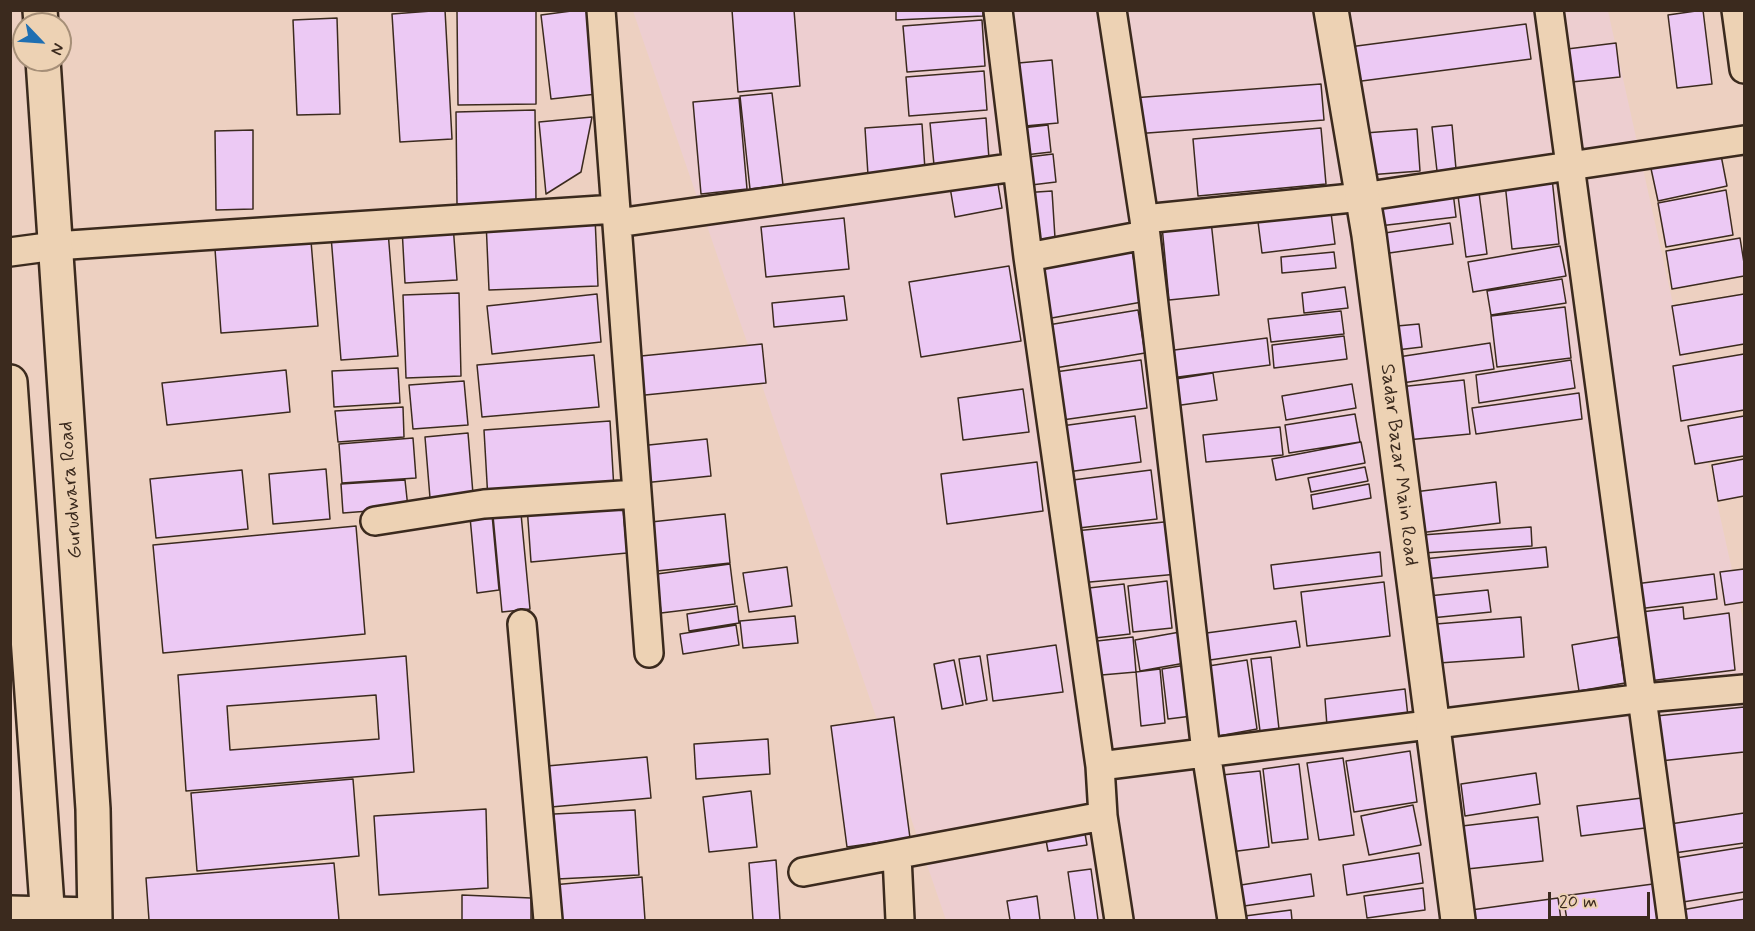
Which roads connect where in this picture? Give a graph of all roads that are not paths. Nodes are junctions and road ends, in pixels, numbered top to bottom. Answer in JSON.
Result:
{"nodes":[{"id":1,"x":602,"y":10,"type":"edge"},
{"id":2,"x":998,"y":10,"type":"edge"},
{"id":3,"x":1112,"y":10,"type":"edge"},
{"id":4,"x":1331,"y":10,"type":"edge"},
{"id":5,"x":1549,"y":10,"type":"edge"},
{"id":6,"x":1736,"y":10,"type":"edge"},
{"id":7,"x":1744,"y":69,"type":"edge"},
{"id":8,"x":44,"y":72,"type":"edge"},
{"id":9,"x":1744,"y":140,"type":"edge"},
{"id":10,"x":1570,"y":166,"type":"junction"},
{"id":11,"x":1016,"y":167,"type":"junction"},
{"id":12,"x":1362,"y":197,"type":"junction"},
{"id":13,"x":616,"y":216,"type":"junction"},
{"id":14,"x":1145,"y":227,"type":"junction"},
{"id":15,"x":55,"y":246,"type":"junction"},
{"id":16,"x":10,"y":252,"type":"edge"},
{"id":17,"x":1028,"y":257,"type":"junction"},
{"id":18,"x":10,"y":382,"type":"edge"},
{"id":19,"x":637,"y":494,"type":"junction"},
{"id":20,"x":375,"y":521,"type":"dead end"},
{"id":21,"x":522,"y":624,"type":"dead end"},
{"id":22,"x":649,"y":653,"type":"dead end"},
{"id":23,"x":1744,"y":689,"type":"edge"},
{"id":24,"x":1644,"y":698,"type":"junction"},
{"id":25,"x":1431,"y":723,"type":"junction"},
{"id":26,"x":1206,"y":752,"type":"junction"},
{"id":27,"x":1100,"y":766,"type":"junction"},
{"id":28,"x":1102,"y":816,"type":"junction"},
{"id":29,"x":897,"y":856,"type":"junction"},
{"id":30,"x":803,"y":872,"type":"dead end"},
{"id":31,"x":10,"y":913,"type":"edge"},
{"id":32,"x":48,"y":917,"type":"edge"},
{"id":33,"x":94,"y":918,"type":"edge"},
{"id":34,"x":548,"y":921,"type":"edge"},
{"id":35,"x":900,"y":921,"type":"edge"},
{"id":36,"x":1119,"y":921,"type":"edge"},
{"id":37,"x":1232,"y":921,"type":"edge"},
{"id":38,"x":1458,"y":921,"type":"edge"},
{"id":39,"x":1672,"y":921,"type":"edge"}],
"edges":[{"from":1,"to":13,"type":"street"},
{"from":2,"to":11,"type":"street"},
{"from":3,"to":14,"type":"street"},
{"from":4,"to":12,"type":"main road","name":"Sadar Bazar Main Road"},
{"from":5,"to":10,"type":"street"},
{"from":6,"to":7,"type":"street"},
{"from":8,"to":15,"type":"main road","name":"Gurudwara Road"},
{"from":9,"to":10,"type":"street"},
{"from":10,"to":12,"type":"street"},
{"from":10,"to":24,"type":"street"},
{"from":11,"to":13,"type":"street"},
{"from":11,"to":17,"type":"street"},
{"from":12,"to":14,"type":"street"},
{"from":12,"to":25,"type":"main road","name":"Sadar Bazar Main Road"},
{"from":13,"to":15,"type":"street"},
{"from":13,"to":19,"type":"street"},
{"from":14,"to":17,"type":"street"},
{"from":14,"to":26,"type":"street"},
{"from":15,"to":16,"type":"street"},
{"from":15,"to":33,"type":"main road","name":"Gurudwara Road"},
{"from":17,"to":27,"type":"street"},
{"from":18,"to":32,"type":"main road"},
{"from":19,"to":20,"type":"street"},
{"from":19,"to":22,"type":"street"},
{"from":21,"to":34,"type":"street"},
{"from":23,"to":24,"type":"street"},
{"from":24,"to":25,"type":"street"},
{"from":24,"to":39,"type":"street"},
{"from":25,"to":26,"type":"street"},
{"from":25,"to":38,"type":"main road","name":"Sadar Bazar Main Road"},
{"from":26,"to":27,"type":"street"},
{"from":26,"to":37,"type":"street"},
{"from":27,"to":28,"type":"street"},
{"from":28,"to":29,"type":"street"},
{"from":28,"to":36,"type":"street"},
{"from":29,"to":30,"type":"street"},
{"from":29,"to":35,"type":"street"},
{"from":31,"to":32,"type":"main road"},
{"from":32,"to":33,"type":"main road"}]}
